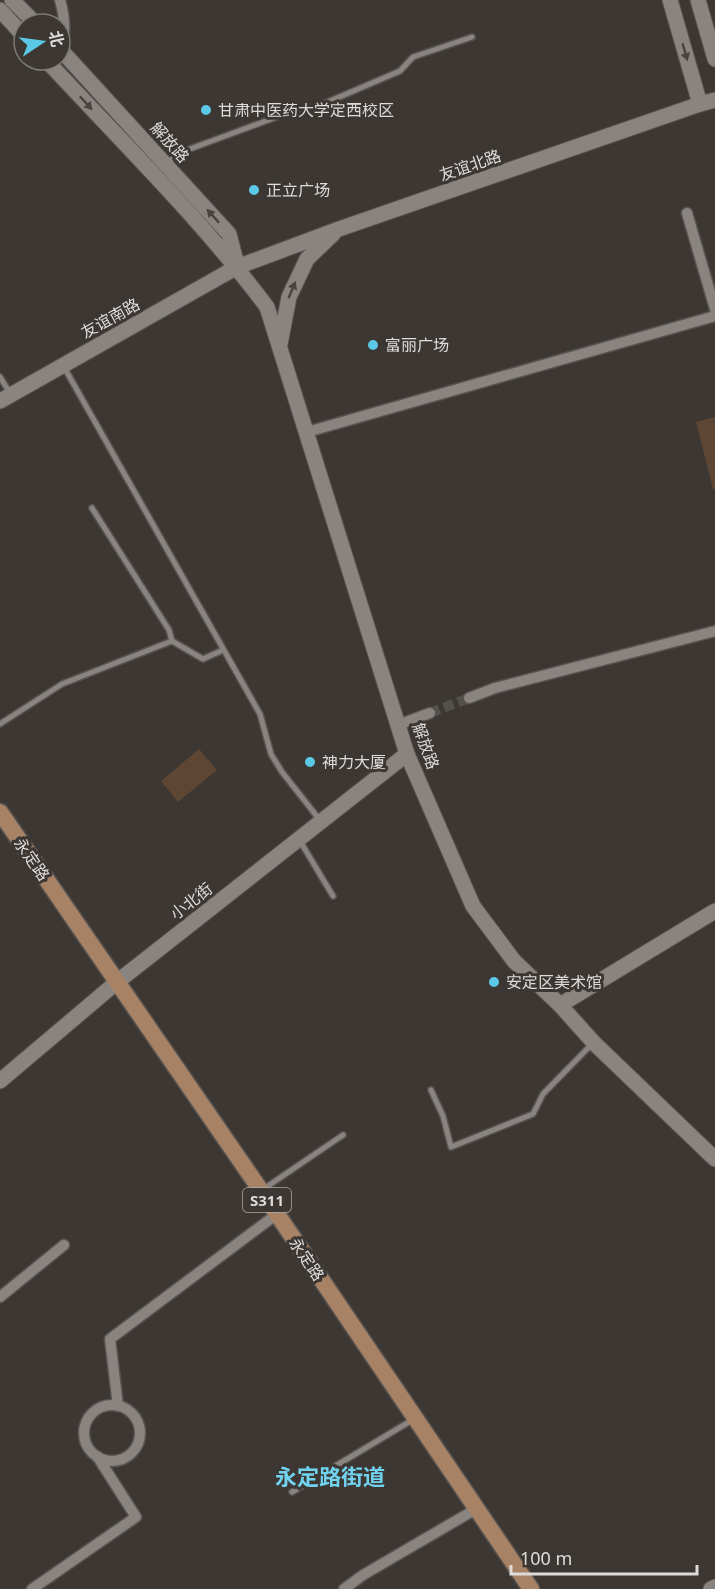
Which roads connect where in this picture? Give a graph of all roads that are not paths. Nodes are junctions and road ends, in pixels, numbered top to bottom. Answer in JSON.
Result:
{"nodes":[{"id":1,"x":12,"y":0,"type":"edge"},
{"id":2,"x":670,"y":0,"type":"edge"},
{"id":3,"x":698,"y":0,"type":"edge"},
{"id":4,"x":0,"y":10,"type":"edge"},
{"id":5,"x":24,"y":12,"type":"edge"},
{"id":6,"x":12,"y":23,"type":"edge"},
{"id":7,"x":472,"y":37,"type":"dead end"},
{"id":8,"x":715,"y":59,"type":"edge"},
{"id":9,"x":72,"y":62,"type":"edge"},
{"id":10,"x":57,"y":72,"type":"edge"},
{"id":11,"x":707,"y":102,"type":"edge"},
{"id":12,"x":166,"y":165,"type":"junction"},
{"id":13,"x":154,"y":176,"type":"junction"},
{"id":14,"x":687,"y":213,"type":"dead end"},
{"id":15,"x":339,"y":229,"type":"junction"},
{"id":16,"x":237,"y":267,"type":"junction"},
{"id":17,"x":715,"y":309,"type":"edge"},
{"id":18,"x":715,"y":316,"type":"edge"},
{"id":19,"x":280,"y":347,"type":"junction"},
{"id":20,"x":63,"y":365,"type":"junction"},
{"id":21,"x":0,"y":377,"type":"edge"},
{"id":22,"x":5,"y":398,"type":"edge"},
{"id":23,"x":307,"y":432,"type":"junction"},
{"id":24,"x":92,"y":508,"type":"dead end"},
{"id":25,"x":715,"y":631,"type":"edge"},
{"id":26,"x":172,"y":640,"type":"junction"},
{"id":27,"x":223,"y":650,"type":"junction"},
{"id":28,"x":469,"y":698,"type":"tunnel mouth"},
{"id":29,"x":430,"y":713,"type":"tunnel mouth"},
{"id":30,"x":0,"y":724,"type":"edge"},
{"id":31,"x":398,"y":725,"type":"junction"},
{"id":32,"x":408,"y":754,"type":"junction"},
{"id":33,"x":0,"y":812,"type":"edge"},
{"id":34,"x":321,"y":821,"type":"junction"},
{"id":35,"x":299,"y":840,"type":"junction"},
{"id":36,"x":333,"y":897,"type":"dead end"},
{"id":37,"x":715,"y":911,"type":"edge"},
{"id":38,"x":117,"y":982,"type":"junction"},
{"id":39,"x":560,"y":1005,"type":"junction"},
{"id":40,"x":594,"y":1043,"type":"junction"},
{"id":41,"x":0,"y":1081,"type":"edge"},
{"id":42,"x":431,"y":1090,"type":"dead end"},
{"id":43,"x":343,"y":1135,"type":"dead end"},
{"id":44,"x":715,"y":1159,"type":"edge"},
{"id":45,"x":261,"y":1191,"type":"junction"},
{"id":46,"x":277,"y":1214,"type":"junction"},
{"id":47,"x":64,"y":1245,"type":"dead end"},
{"id":48,"x":0,"y":1297,"type":"edge"},
{"id":49,"x":118,"y":1406,"type":"junction"},
{"id":50,"x":415,"y":1419,"type":"junction"},
{"id":51,"x":97,"y":1456,"type":"junction"},
{"id":52,"x":292,"y":1492,"type":"dead end"},
{"id":53,"x":476,"y":1509,"type":"junction"},
{"id":54,"x":715,"y":1587,"type":"edge"},
{"id":55,"x":32,"y":1589,"type":"edge"},
{"id":56,"x":344,"y":1589,"type":"edge"},
{"id":57,"x":531,"y":1589,"type":"edge"},
{"id":58,"x":711,"y":1589,"type":"edge"}],
"edges":[{"from":1,"to":5,"type":"main road"},
{"from":2,"to":11,"type":"main road","one_way":true},
{"from":3,"to":8,"type":"main road"},
{"from":4,"to":6,"type":"main road"},
{"from":7,"to":12,"type":"lane"},
{"from":9,"to":12,"type":"main road","name":"解放路"},
{"from":10,"to":13,"type":"main road","name":"解放路","one_way":true},
{"from":11,"to":15,"type":"main road","name":"友谊北路"},
{"from":12,"to":13,"type":"lane"},
{"from":16,"to":12,"type":"main road","name":"解放路","one_way":true},
{"from":13,"to":16,"type":"main road","name":"解放路"},
{"from":14,"to":17,"type":"street"},
{"from":15,"to":16,"type":"main road","name":"友谊北路"},
{"from":19,"to":15,"type":"main road","one_way":true},
{"from":16,"to":19,"type":"main road","name":"解放路"},
{"from":16,"to":20,"type":"main road","name":"友谊南路"},
{"from":18,"to":23,"type":"street"},
{"from":19,"to":23,"type":"main road","name":"解放路"},
{"from":20,"to":22,"type":"main road","name":"友谊南路"},
{"from":20,"to":27,"type":"lane"},
{"from":21,"to":22,"type":"lane"},
{"from":23,"to":31,"type":"main road","name":"解放路"},
{"from":24,"to":26,"type":"lane"},
{"from":25,"to":28,"type":"street"},
{"from":26,"to":27,"type":"lane"},
{"from":26,"to":30,"type":"lane"},
{"from":27,"to":34,"type":"lane"},
{"from":29,"to":31,"type":"street"},
{"from":31,"to":32,"type":"main road","name":"解放路"},
{"from":32,"to":34,"type":"main road","name":"小北街"},
{"from":32,"to":39,"type":"main road","name":"解放路"},
{"from":33,"to":38,"type":"main road","name":"永定路","number":"S311"},
{"from":34,"to":35,"type":"main road","name":"小北街"},
{"from":35,"to":36,"type":"lane"},
{"from":35,"to":38,"type":"main road","name":"小北街"},
{"from":37,"to":39,"type":"main road"},
{"from":38,"to":41,"type":"main road","name":"小北街"},
{"from":38,"to":45,"type":"main road","name":"永定路","number":"S311"},
{"from":39,"to":40,"type":"main road","name":"解放路"},
{"from":40,"to":42,"type":"lane"},
{"from":40,"to":44,"type":"main road","name":"解放路"},
{"from":43,"to":45,"type":"lane"},
{"from":45,"to":46,"type":"main road","name":"永定路","number":"S311"},
{"from":46,"to":49,"type":"street"},
{"from":46,"to":50,"type":"main road","name":"永定路","number":"S311"},
{"from":47,"to":48,"type":"street"},
{"from":49,"to":51,"type":"street"},
{"from":49,"to":51,"type":"street"},
{"from":50,"to":52,"type":"lane"},
{"from":50,"to":53,"type":"main road","name":"永定路","number":"S311"},
{"from":51,"to":55,"type":"street"},
{"from":53,"to":56,"type":"street"},
{"from":53,"to":57,"type":"main road","name":"永定路","number":"S311"},
{"from":54,"to":58,"type":"main road"}]}
